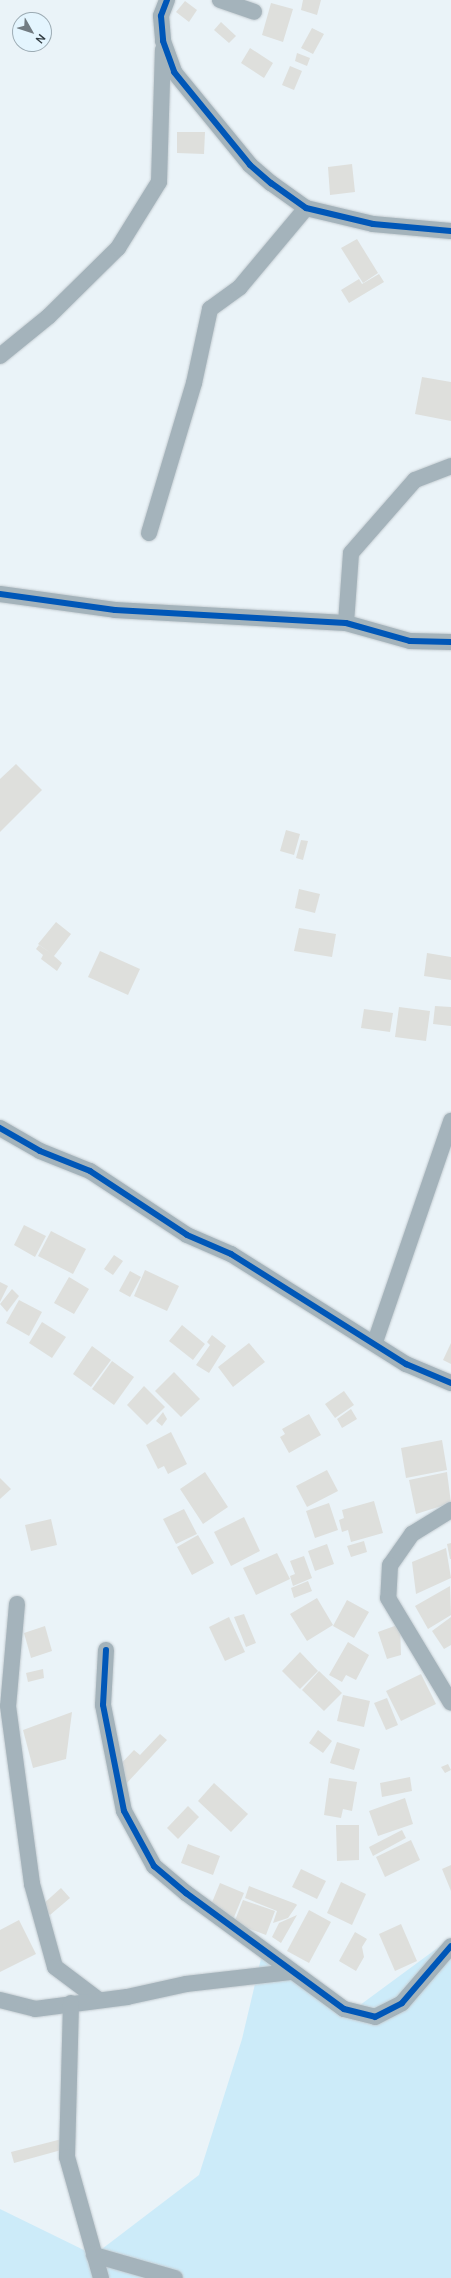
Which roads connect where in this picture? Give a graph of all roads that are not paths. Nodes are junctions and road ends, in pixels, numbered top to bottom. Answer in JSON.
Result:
{"nodes":[{"id":1,"x":167,"y":0,"type":"edge"},
{"id":2,"x":220,"y":0,"type":"edge"},
{"id":3,"x":254,"y":12,"type":"dead end"},
{"id":4,"x":163,"y":41,"type":"junction"},
{"id":5,"x":306,"y":208,"type":"junction"},
{"id":6,"x":451,"y":231,"type":"edge"},
{"id":7,"x":0,"y":356,"type":"edge"},
{"id":8,"x":451,"y":466,"type":"edge"},
{"id":9,"x":149,"y":533,"type":"dead end"},
{"id":10,"x":0,"y":594,"type":"edge"},
{"id":11,"x":346,"y":623,"type":"junction"},
{"id":12,"x":451,"y":642,"type":"edge"},
{"id":13,"x":451,"y":1121,"type":"edge"},
{"id":14,"x":0,"y":1128,"type":"edge"},
{"id":15,"x":375,"y":1342,"type":"junction"},
{"id":16,"x":451,"y":1383,"type":"edge"},
{"id":17,"x":451,"y":1510,"type":"edge"},
{"id":18,"x":17,"y":1604,"type":"dead end"},
{"id":19,"x":106,"y":1650,"type":"dead end"},
{"id":20,"x":451,"y":1702,"type":"edge"},
{"id":21,"x":451,"y":1946,"type":"edge"},
{"id":22,"x":290,"y":1972,"type":"junction"},
{"id":23,"x":0,"y":2000,"type":"edge"},
{"id":24,"x":99,"y":2000,"type":"junction"},
{"id":25,"x":71,"y":2003,"type":"junction"},
{"id":26,"x":94,"y":2255,"type":"junction"},
{"id":27,"x":101,"y":2278,"type":"edge"},
{"id":28,"x":175,"y":2278,"type":"edge"}],
"edges":[{"from":1,"to":4,"type":"street"},
{"from":2,"to":3,"type":"street"},
{"from":4,"to":5,"type":"street"},
{"from":4,"to":7,"type":"street"},
{"from":5,"to":6,"type":"street"},
{"from":5,"to":9,"type":"street"},
{"from":8,"to":11,"type":"street"},
{"from":10,"to":11,"type":"street"},
{"from":11,"to":12,"type":"street"},
{"from":13,"to":15,"type":"street"},
{"from":14,"to":15,"type":"street"},
{"from":15,"to":16,"type":"street"},
{"from":17,"to":20,"type":"street"},
{"from":18,"to":24,"type":"street"},
{"from":19,"to":22,"type":"street"},
{"from":21,"to":22,"type":"street"},
{"from":22,"to":24,"type":"street"},
{"from":23,"to":25,"type":"street"},
{"from":24,"to":25,"type":"street"},
{"from":25,"to":26,"type":"street"},
{"from":26,"to":27,"type":"street"},
{"from":26,"to":28,"type":"street"}]}
